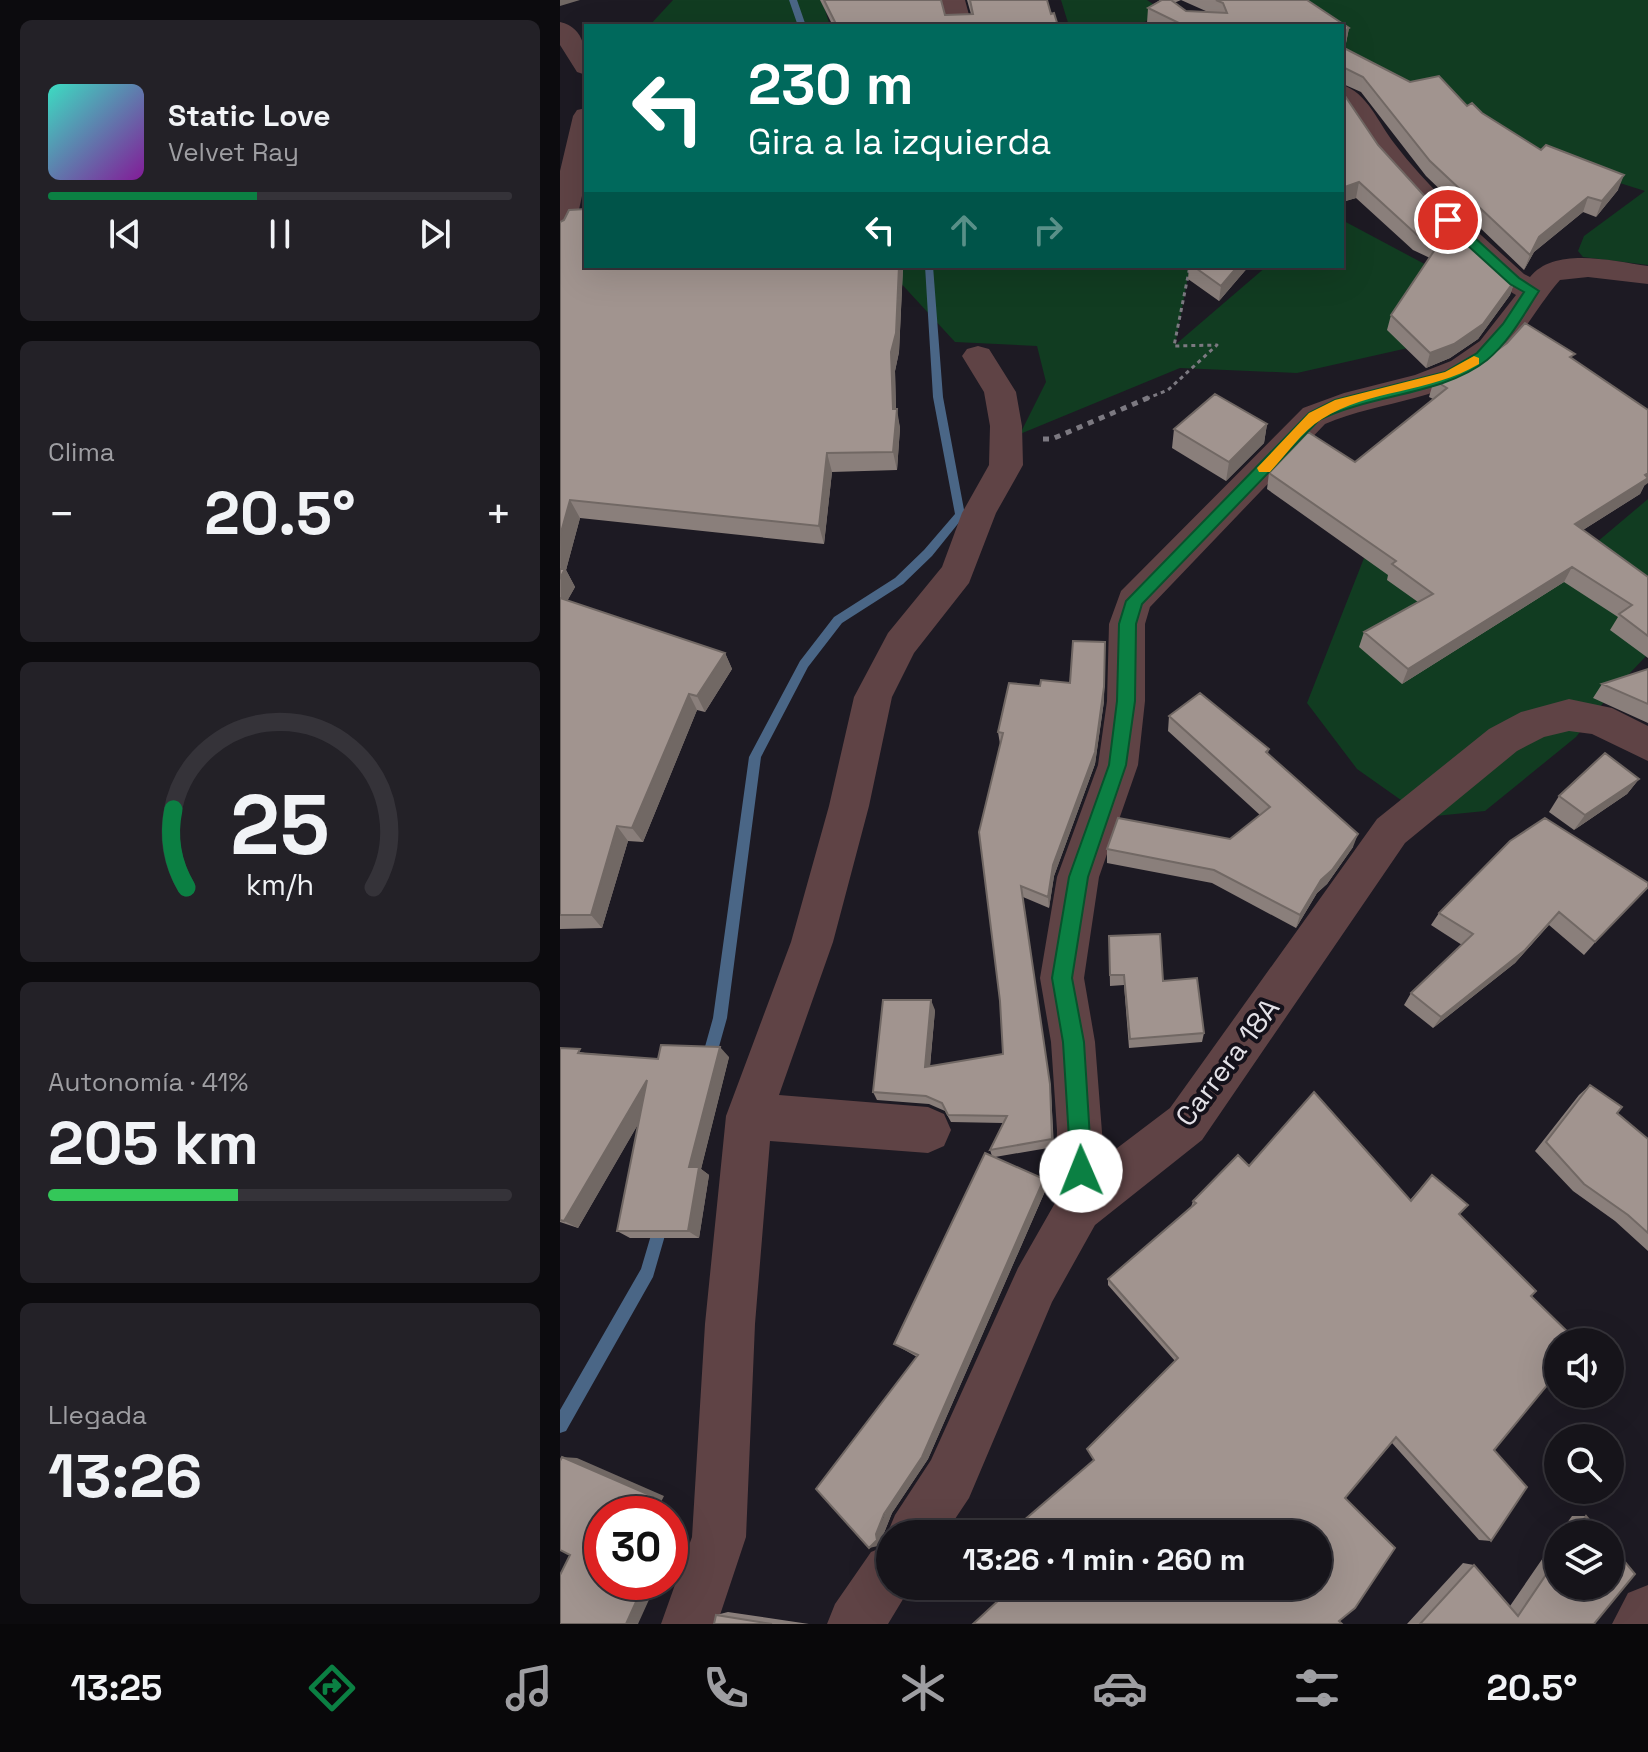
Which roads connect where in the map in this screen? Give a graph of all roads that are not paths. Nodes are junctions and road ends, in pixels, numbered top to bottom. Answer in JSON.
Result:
{"nodes":[{"id":1,"x":953,"y":0,"type":"edge"},
{"id":2,"x":959,"y":24,"type":"edge"},
{"id":3,"x":562,"y":33,"type":"edge"},
{"id":4,"x":584,"y":60,"type":"edge"},
{"id":5,"x":1344,"y":95,"type":"edge"},
{"id":6,"x":584,"y":125,"type":"edge"},
{"id":7,"x":560,"y":232,"type":"edge"},
{"id":8,"x":1648,"y":275,"type":"edge"},
{"id":9,"x":1532,"y":291,"type":"junction"},
{"id":10,"x":978,"y":356,"type":"dead end"},
{"id":11,"x":1648,"y":745,"type":"edge"},
{"id":12,"x":749,"y":1116,"type":"junction"},
{"id":13,"x":928,"y":1130,"type":"dead end"},
{"id":14,"x":1078,"y":1208,"type":"junction"},
{"id":15,"x":923,"y":1520,"type":"edge"},
{"id":16,"x":876,"y":1592,"type":"edge"},
{"id":17,"x":1648,"y":1613,"type":"edge"},
{"id":18,"x":689,"y":1624,"type":"edge"},
{"id":19,"x":855,"y":1624,"type":"edge"},
{"id":20,"x":1640,"y":1624,"type":"edge"}],
"edges":[{"from":1,"to":2,"type":"street"},
{"from":3,"to":4,"type":"street"},
{"from":5,"to":9,"type":"street"},
{"from":6,"to":7,"type":"street"},
{"from":8,"to":9,"type":"street"},
{"from":9,"to":14,"type":"street"},
{"from":10,"to":12,"type":"street"},
{"from":11,"to":14,"type":"street","name":"Carrera 18A"},
{"from":12,"to":13,"type":"street"},
{"from":12,"to":18,"type":"street"},
{"from":14,"to":15,"type":"street","name":"Carrera 18A"},
{"from":16,"to":19,"type":"street"},
{"from":17,"to":20,"type":"street"}]}
